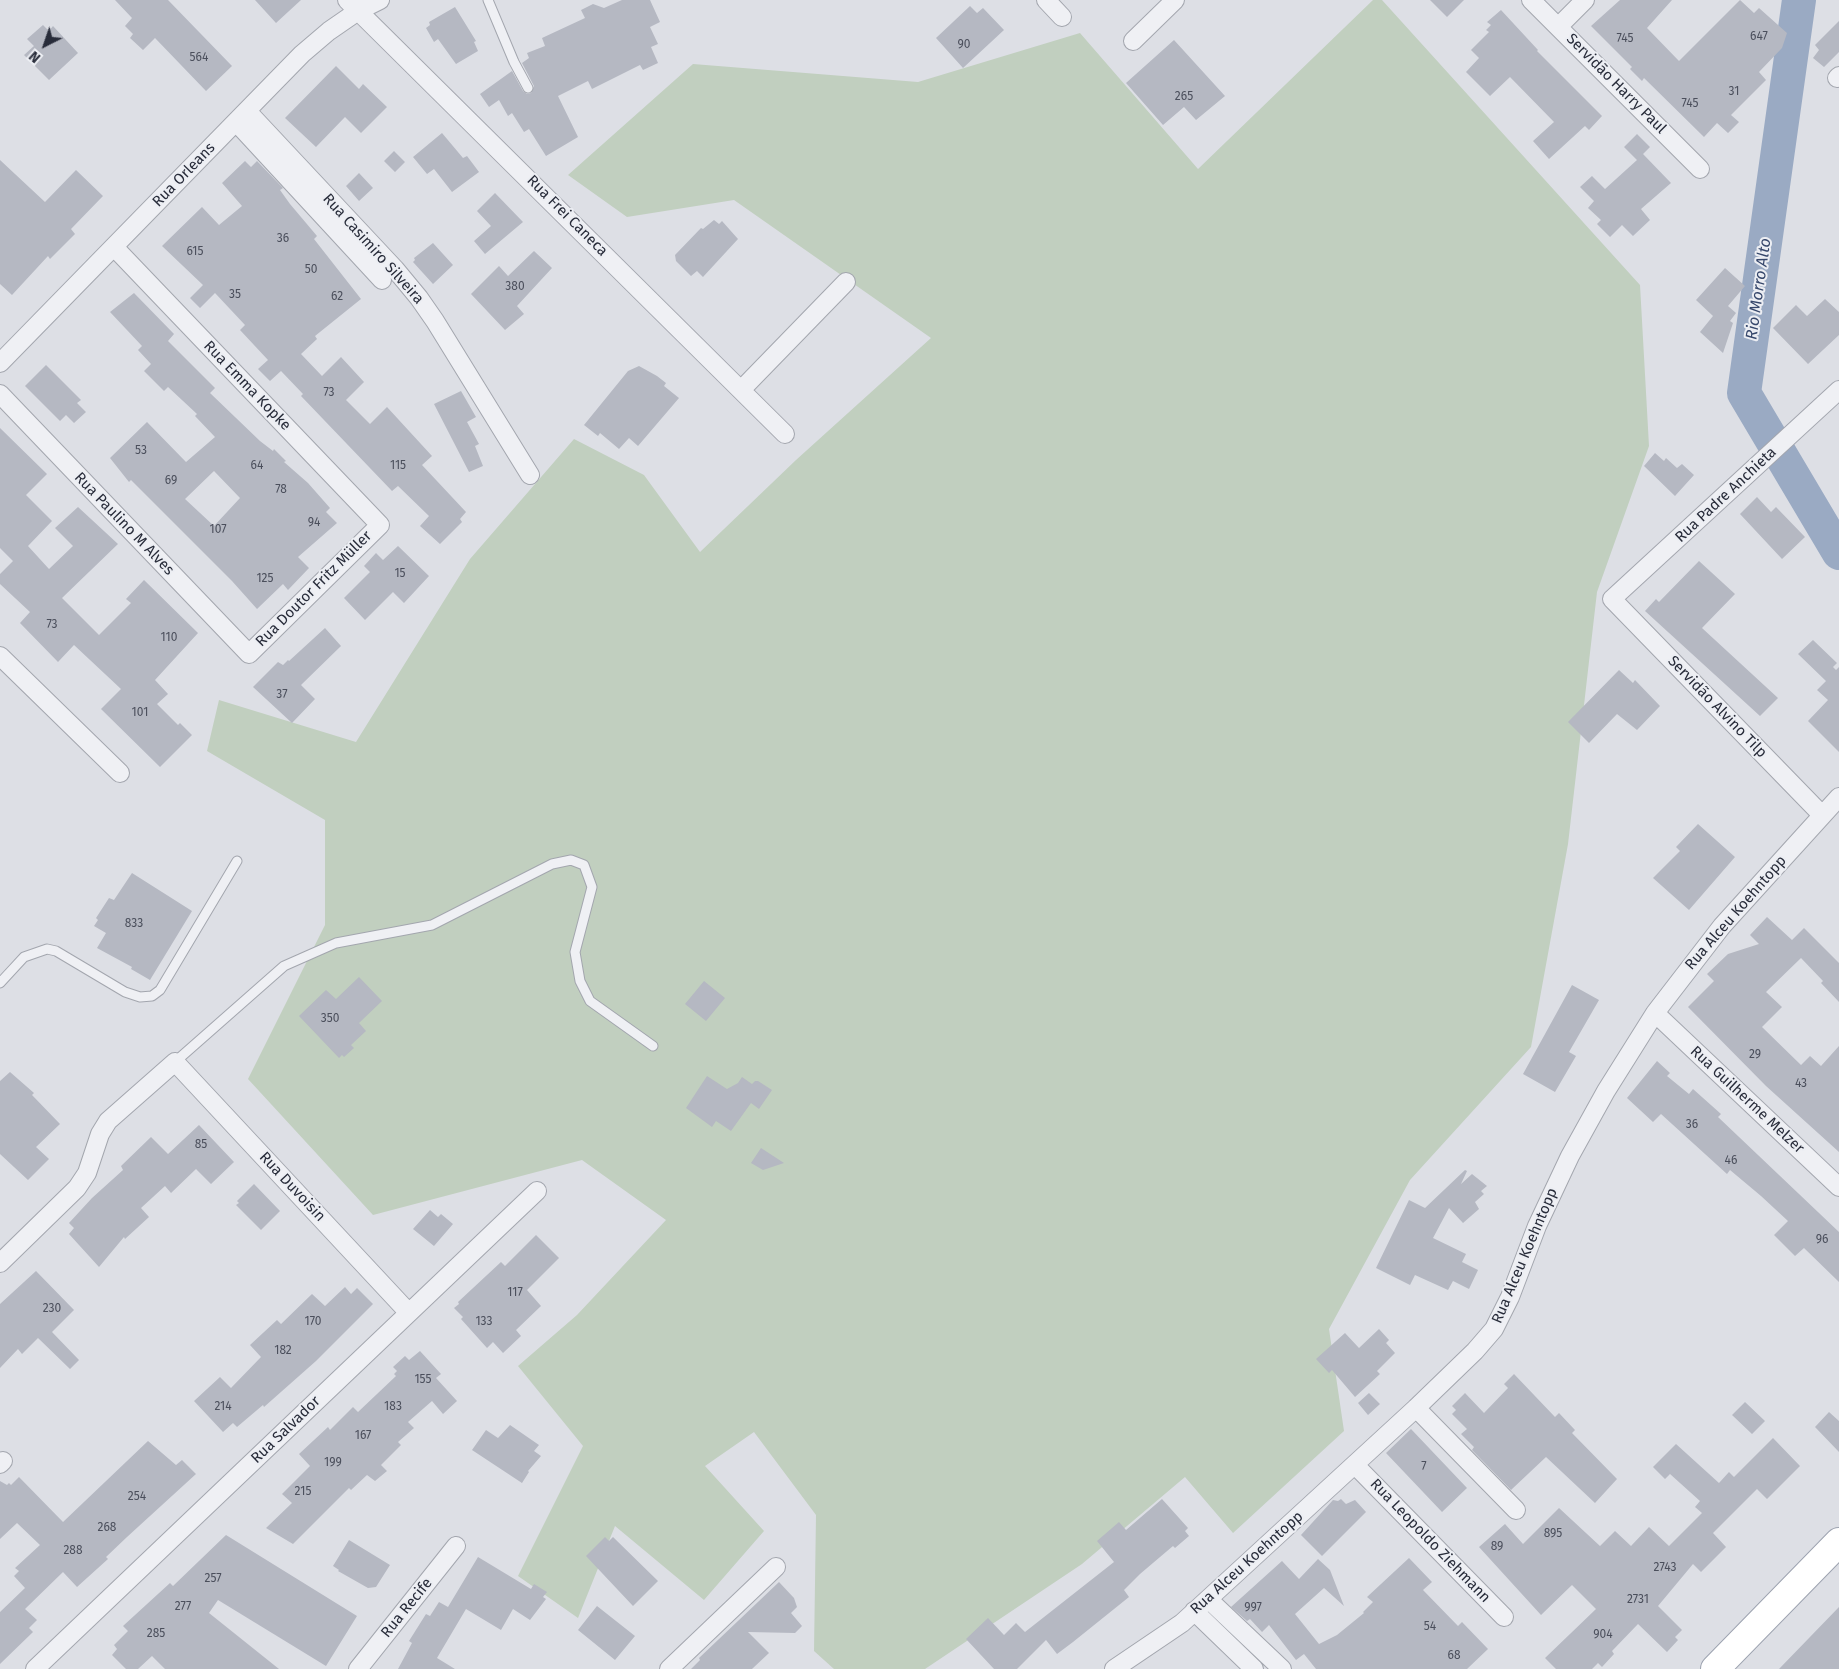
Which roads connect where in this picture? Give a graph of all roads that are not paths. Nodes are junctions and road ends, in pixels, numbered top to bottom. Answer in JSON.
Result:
{"nodes":[{"id":1,"x":380,"y":0,"type":"edge"},
{"id":2,"x":488,"y":0,"type":"edge"},
{"id":3,"x":1046,"y":0,"type":"edge"},
{"id":4,"x":1175,"y":0,"type":"edge"},
{"id":5,"x":1532,"y":0,"type":"edge"},
{"id":6,"x":1585,"y":0,"type":"edge"},
{"id":7,"x":353,"y":5,"type":"edge"},
{"id":8,"x":1062,"y":17,"type":"dead end"},
{"id":9,"x":1558,"y":27,"type":"junction"},
{"id":10,"x":1133,"y":41,"type":"dead end"},
{"id":11,"x":528,"y":88,"type":"dead end"},
{"id":12,"x":241,"y":116,"type":"junction"},
{"id":13,"x":1700,"y":169,"type":"dead end"},
{"id":14,"x":114,"y":247,"type":"junction"},
{"id":15,"x":382,"y":280,"type":"dead end"},
{"id":16,"x":846,"y":282,"type":"dead end"},
{"id":17,"x":0,"y":363,"type":"edge"},
{"id":18,"x":742,"y":389,"type":"junction"},
{"id":19,"x":1839,"y":390,"type":"edge"},
{"id":20,"x":0,"y":394,"type":"edge"},
{"id":21,"x":785,"y":434,"type":"dead end"},
{"id":22,"x":530,"y":475,"type":"dead end"},
{"id":23,"x":380,"y":525,"type":"joint"},
{"id":24,"x":1612,"y":600,"type":"joint"},
{"id":25,"x":249,"y":654,"type":"joint"},
{"id":26,"x":0,"y":656,"type":"edge"},
{"id":27,"x":120,"y":774,"type":"dead end"},
{"id":28,"x":1839,"y":796,"type":"edge"},
{"id":29,"x":1822,"y":815,"type":"junction"},
{"id":30,"x":237,"y":860,"type":"dead end"},
{"id":31,"x":0,"y":983,"type":"edge"},
{"id":32,"x":1655,"y":1013,"type":"junction"},
{"id":33,"x":653,"y":1046,"type":"dead end"},
{"id":34,"x":175,"y":1062,"type":"junction"},
{"id":35,"x":1838,"y":1184,"type":"edge"},
{"id":36,"x":537,"y":1191,"type":"dead end"},
{"id":37,"x":0,"y":1263,"type":"edge"},
{"id":38,"x":409,"y":1313,"type":"junction"},
{"id":39,"x":1416,"y":1408,"type":"junction"},
{"id":40,"x":1355,"y":1465,"type":"junction"},
{"id":41,"x":1516,"y":1510,"type":"dead end"},
{"id":42,"x":1839,"y":1542,"type":"edge"},
{"id":43,"x":456,"y":1546,"type":"dead end"},
{"id":44,"x":776,"y":1567,"type":"dead end"},
{"id":45,"x":1208,"y":1599,"type":"junction"},
{"id":46,"x":1194,"y":1611,"type":"junction"},
{"id":47,"x":1504,"y":1617,"type":"dead end"},
{"id":48,"x":35,"y":1669,"type":"edge"},
{"id":49,"x":358,"y":1669,"type":"edge"},
{"id":50,"x":668,"y":1669,"type":"edge"},
{"id":51,"x":1114,"y":1669,"type":"edge"},
{"id":52,"x":1254,"y":1669,"type":"edge"},
{"id":53,"x":1282,"y":1669,"type":"edge"},
{"id":54,"x":1715,"y":1669,"type":"edge"}],
"edges":[{"from":1,"to":7,"type":"street","name":"Rua Orleans"},
{"from":2,"to":11,"type":"lane"},
{"from":3,"to":8,"type":"street"},
{"from":4,"to":10,"type":"street"},
{"from":5,"to":9,"type":"street","name":"Servidão Harry Paul"},
{"from":6,"to":9,"type":"street"},
{"from":7,"to":12,"type":"street","name":"Rua Orleans"},
{"from":7,"to":18,"type":"street","name":"Rua Frei Caneca"},
{"from":9,"to":13,"type":"street","name":"Servidão Harry Paul"},
{"from":12,"to":14,"type":"street","name":"Rua Orleans"},
{"from":12,"to":15,"type":"street"},
{"from":12,"to":22,"type":"street","name":"Rua Casimiro Silveira"},
{"from":14,"to":17,"type":"street","name":"Rua Orleans"},
{"from":14,"to":23,"type":"street","name":"Rua Emma Kopke"},
{"from":16,"to":18,"type":"street"},
{"from":18,"to":21,"type":"street","name":"Rua Frei Caneca"},
{"from":19,"to":24,"type":"street","name":"Rua Padre Anchieta"},
{"from":20,"to":25,"type":"street","name":"Rua Paulino M Alves"},
{"from":23,"to":25,"type":"street","name":"Rua Doutor Fritz Müller"},
{"from":24,"to":29,"type":"street","name":"Servidão Alvino Tilp"},
{"from":26,"to":27,"type":"street"},
{"from":28,"to":29,"type":"street","name":"Rua Alceu Koehntopp"},
{"from":29,"to":32,"type":"street","name":"Rua Alceu Koehntopp"},
{"from":30,"to":31,"type":"lane"},
{"from":32,"to":35,"type":"street","name":"Rua Guilherme Melzer"},
{"from":32,"to":39,"type":"street","name":"Rua Alceu Koehntopp"},
{"from":33,"to":34,"type":"lane"},
{"from":34,"to":37,"type":"street"},
{"from":34,"to":38,"type":"street","name":"Rua Duvoisin"},
{"from":36,"to":38,"type":"street","name":"Rua Salvador"},
{"from":38,"to":48,"type":"street","name":"Rua Salvador"},
{"from":39,"to":40,"type":"street","name":"Rua Alceu Koehntopp"},
{"from":39,"to":41,"type":"street"},
{"from":40,"to":45,"type":"street","name":"Rua Alceu Koehntopp"},
{"from":40,"to":47,"type":"street","name":"Rua Leopoldo Ziehmann"},
{"from":42,"to":54,"type":"main road"},
{"from":43,"to":49,"type":"street","name":"Rua Recife"},
{"from":44,"to":50,"type":"street"},
{"from":45,"to":46,"type":"street","name":"Rua Alceu Koehntopp"},
{"from":45,"to":53,"type":"street"},
{"from":46,"to":51,"type":"street","name":"Rua Alceu Koehntopp"},
{"from":46,"to":52,"type":"street"}]}
